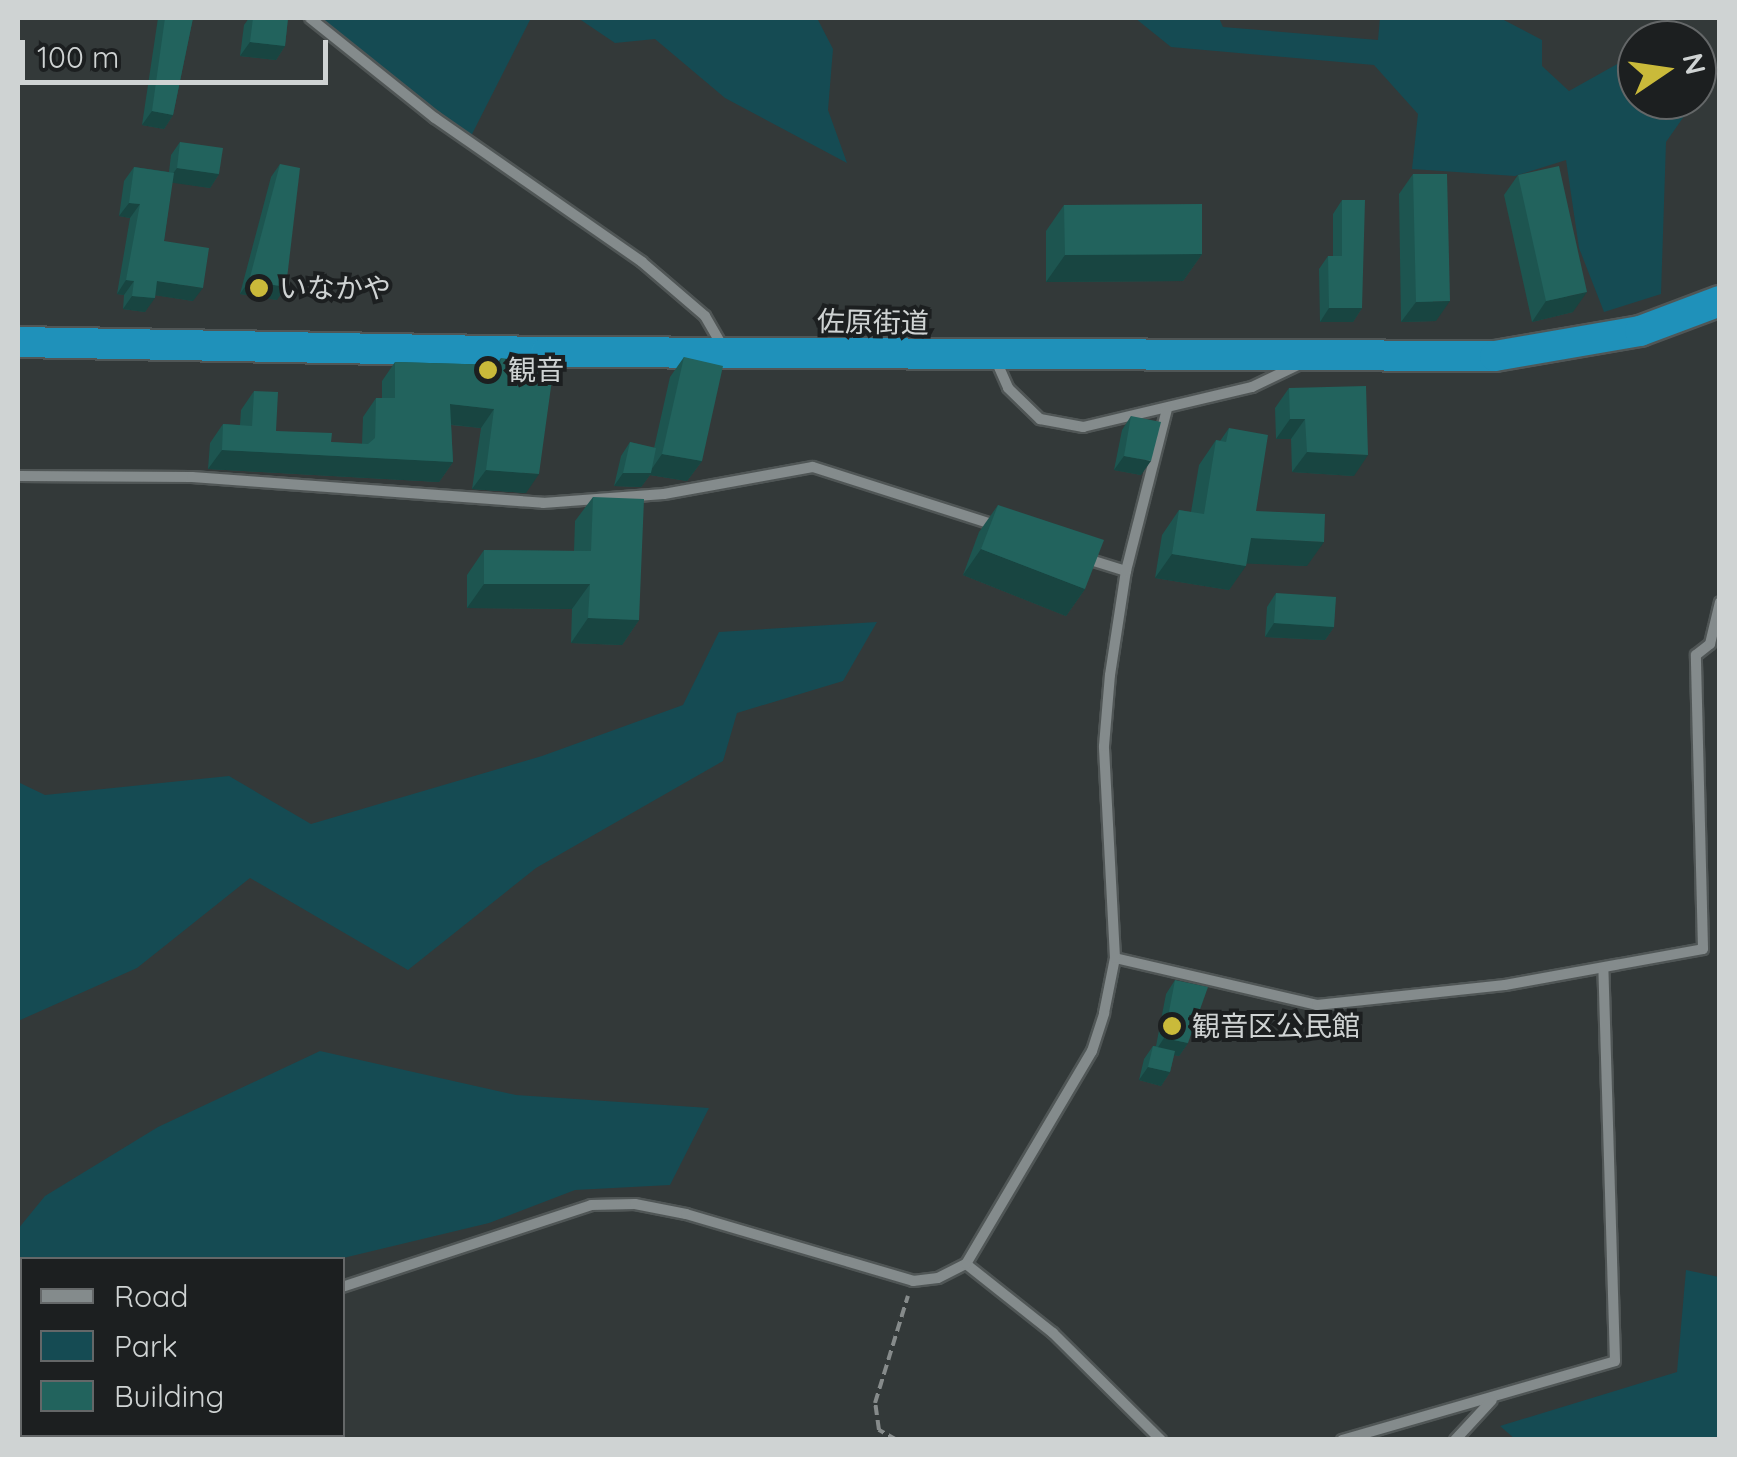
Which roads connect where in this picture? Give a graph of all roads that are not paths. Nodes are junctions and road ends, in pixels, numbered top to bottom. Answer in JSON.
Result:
{"nodes":[{"id":1,"x":310,"y":18,"type":"edge"},
{"id":2,"x":1720,"y":301,"type":"edge"},
{"id":3,"x":18,"y":342,"type":"edge"},
{"id":4,"x":726,"y":352,"type":"junction"},
{"id":5,"x":994,"y":356,"type":"junction"},
{"id":6,"x":1315,"y":357,"type":"junction"},
{"id":7,"x":1167,"y":409,"type":"junction"},
{"id":8,"x":18,"y":476,"type":"edge"},
{"id":9,"x":1007,"y":529,"type":"edge"},
{"id":10,"x":1074,"y":554,"type":"edge"},
{"id":11,"x":1126,"y":571,"type":"junction"},
{"id":12,"x":1720,"y":602,"type":"edge"},
{"id":13,"x":1720,"y":644,"type":"edge"},
{"id":14,"x":1696,"y":655,"type":"junction"},
{"id":15,"x":1115,"y":958,"type":"junction"},
{"id":16,"x":1603,"y":968,"type":"junction"},
{"id":17,"x":966,"y":1264,"type":"junction"},
{"id":18,"x":345,"y":1285,"type":"edge"},
{"id":19,"x":1492,"y":1400,"type":"junction"},
{"id":20,"x":1161,"y":1440,"type":"edge"},
{"id":21,"x":1342,"y":1440,"type":"edge"},
{"id":22,"x":1456,"y":1440,"type":"edge"}],
"edges":[{"from":1,"to":4,"type":"street"},
{"from":2,"to":6,"type":"highway","name":"佐原街道"},
{"from":3,"to":4,"type":"highway","name":"佐原街道"},
{"from":4,"to":5,"type":"highway","name":"佐原街道"},
{"from":5,"to":6,"type":"highway","name":"佐原街道"},
{"from":5,"to":7,"type":"street"},
{"from":6,"to":7,"type":"street"},
{"from":7,"to":11,"type":"street"},
{"from":8,"to":9,"type":"street"},
{"from":10,"to":11,"type":"street"},
{"from":11,"to":15,"type":"street"},
{"from":12,"to":14,"type":"street"},
{"from":13,"to":14,"type":"street"},
{"from":14,"to":16,"type":"street"},
{"from":15,"to":16,"type":"street"},
{"from":15,"to":17,"type":"street"},
{"from":16,"to":19,"type":"street"},
{"from":17,"to":18,"type":"street"},
{"from":17,"to":20,"type":"street"},
{"from":19,"to":21,"type":"street"},
{"from":19,"to":22,"type":"street"}]}
